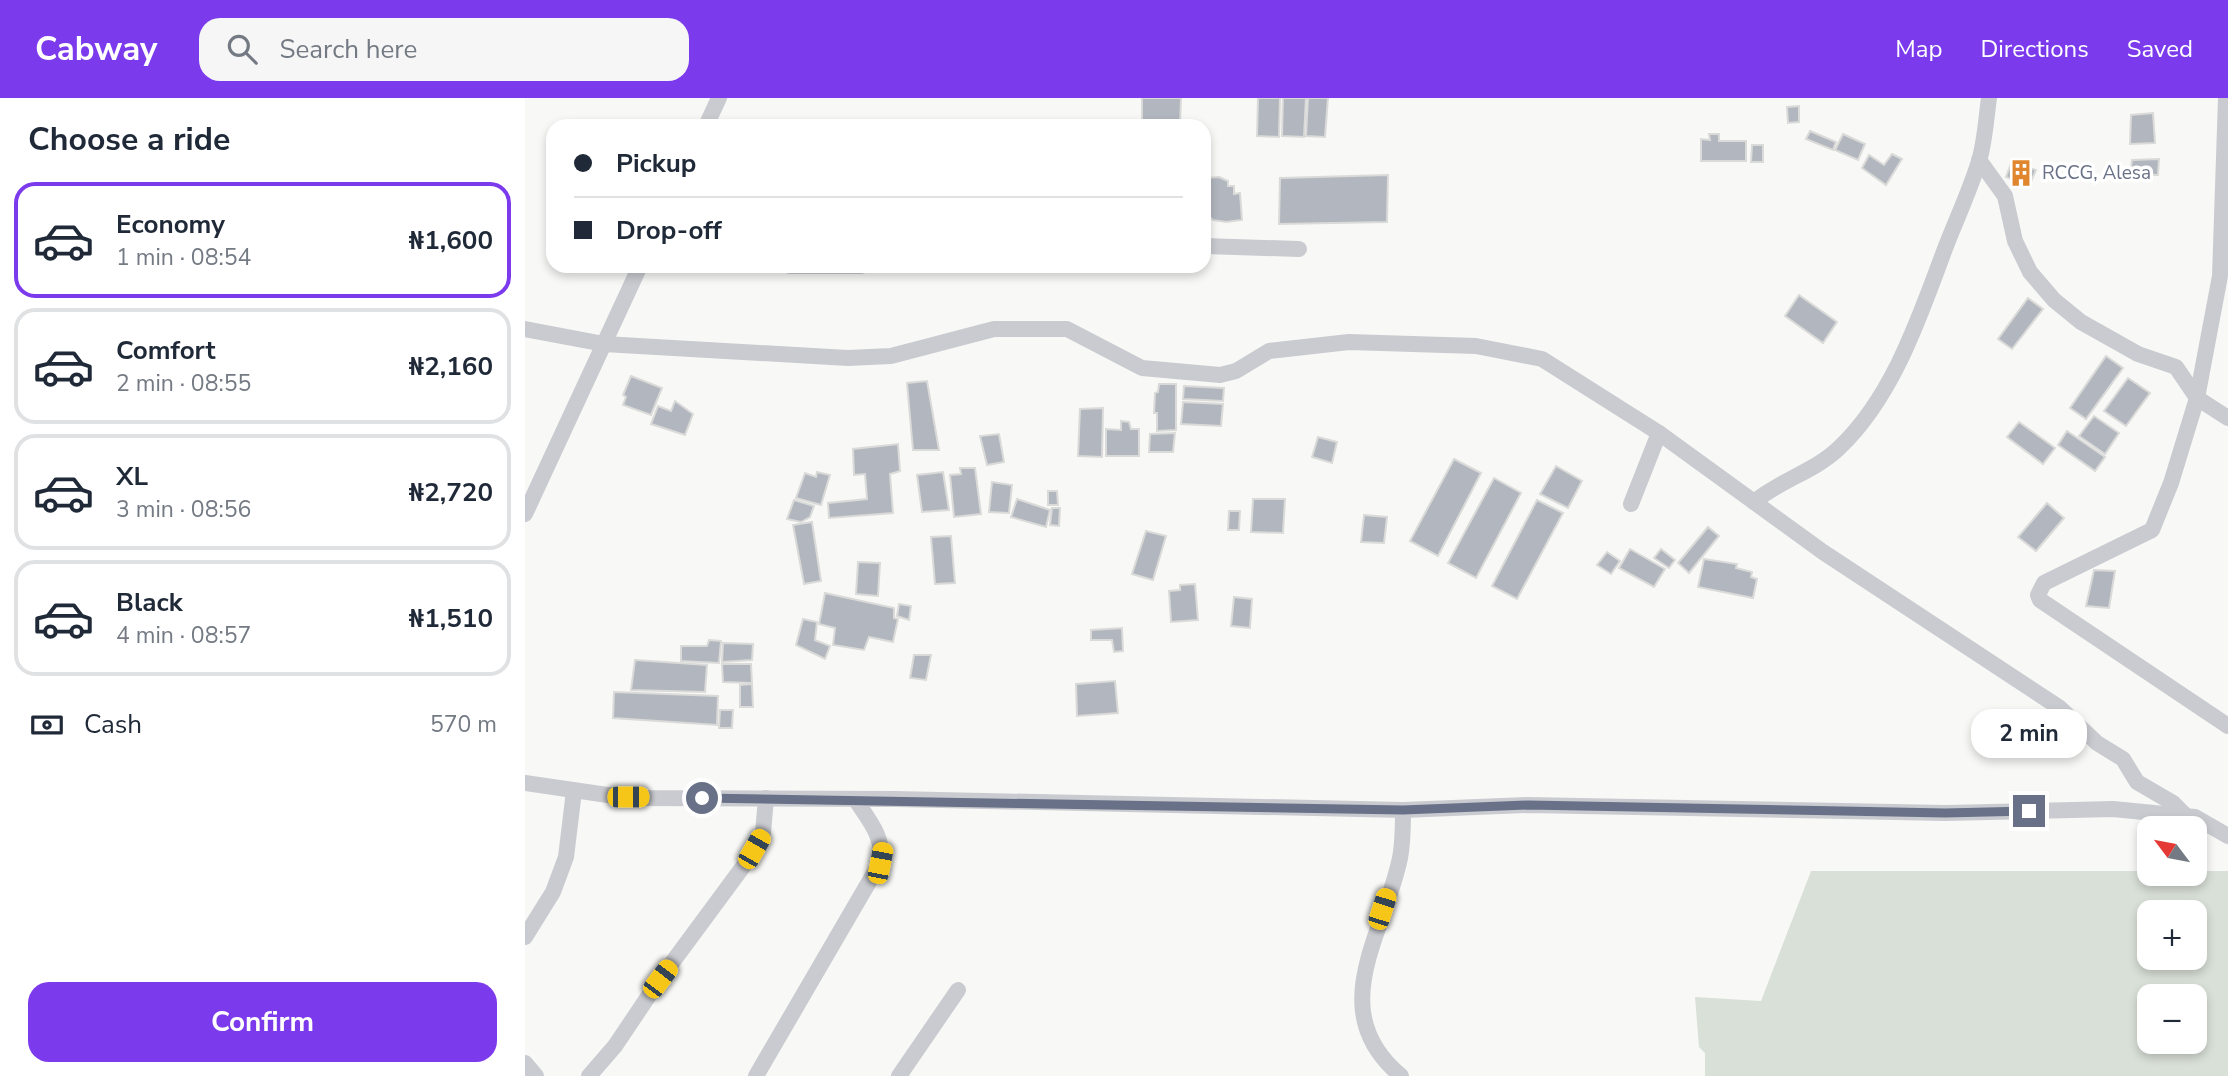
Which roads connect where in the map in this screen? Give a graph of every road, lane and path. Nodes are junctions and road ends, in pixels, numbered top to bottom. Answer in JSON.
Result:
{"nodes":[{"id":1,"x":719,"y":98,"type":"edge"},
{"id":2,"x":1989,"y":98,"type":"edge"},
{"id":3,"x":2226,"y":98,"type":"edge"},
{"id":4,"x":709,"y":119,"type":"edge"},
{"id":5,"x":1979,"y":160,"type":"junction"},
{"id":6,"x":1211,"y":246,"type":"edge"},
{"id":7,"x":1299,"y":248,"type":"dead end"},
{"id":8,"x":2224,"y":254,"type":"edge"},
{"id":9,"x":638,"y":273,"type":"edge"},
{"id":10,"x":525,"y":329,"type":"edge"},
{"id":11,"x":604,"y":344,"type":"junction"},
{"id":12,"x":2197,"y":398,"type":"junction"},
{"id":13,"x":2228,"y":418,"type":"edge"},
{"id":14,"x":1659,"y":433,"type":"junction"},
{"id":15,"x":1754,"y":502,"type":"junction"},
{"id":16,"x":1631,"y":504,"type":"dead end"},
{"id":17,"x":525,"y":514,"type":"edge"},
{"id":18,"x":2228,"y":726,"type":"edge"},
{"id":19,"x":525,"y":783,"type":"edge"},
{"id":20,"x":574,"y":791,"type":"junction"},
{"id":21,"x":766,"y":798,"type":"junction"},
{"id":22,"x":855,"y":799,"type":"junction"},
{"id":23,"x":1403,"y":810,"type":"junction"},
{"id":24,"x":2186,"y":816,"type":"joint"},
{"id":25,"x":2207,"y":822,"type":"edge"},
{"id":26,"x":2228,"y":836,"type":"edge"},
{"id":27,"x":525,"y":937,"type":"edge"},
{"id":28,"x":958,"y":990,"type":"dead end"},
{"id":29,"x":525,"y":1063,"type":"edge"},
{"id":30,"x":536,"y":1076,"type":"edge"},
{"id":31,"x":589,"y":1076,"type":"edge"},
{"id":32,"x":756,"y":1076,"type":"edge"},
{"id":33,"x":899,"y":1076,"type":"edge"},
{"id":34,"x":1401,"y":1076,"type":"edge"}],
"edges":[{"from":1,"to":4,"type":"street"},
{"from":2,"to":5,"type":"street"},
{"from":3,"to":8,"type":"street"},
{"from":5,"to":12,"type":"street"},
{"from":5,"to":15,"type":"street"},
{"from":6,"to":7,"type":"street"},
{"from":8,"to":12,"type":"street"},
{"from":9,"to":11,"type":"street"},
{"from":10,"to":11,"type":"street"},
{"from":11,"to":14,"type":"street"},
{"from":11,"to":17,"type":"street"},
{"from":12,"to":13,"type":"street"},
{"from":12,"to":18,"type":"street"},
{"from":14,"to":15,"type":"street"},
{"from":14,"to":16,"type":"street"},
{"from":15,"to":24,"type":"street"},
{"from":19,"to":20,"type":"street"},
{"from":20,"to":21,"type":"street"},
{"from":20,"to":27,"type":"street"},
{"from":21,"to":22,"type":"street"},
{"from":21,"to":31,"type":"street"},
{"from":22,"to":23,"type":"street"},
{"from":22,"to":32,"type":"street"},
{"from":23,"to":24,"type":"street"},
{"from":23,"to":34,"type":"street"},
{"from":25,"to":26,"type":"street"},
{"from":28,"to":33,"type":"street"},
{"from":29,"to":30,"type":"street"}]}
